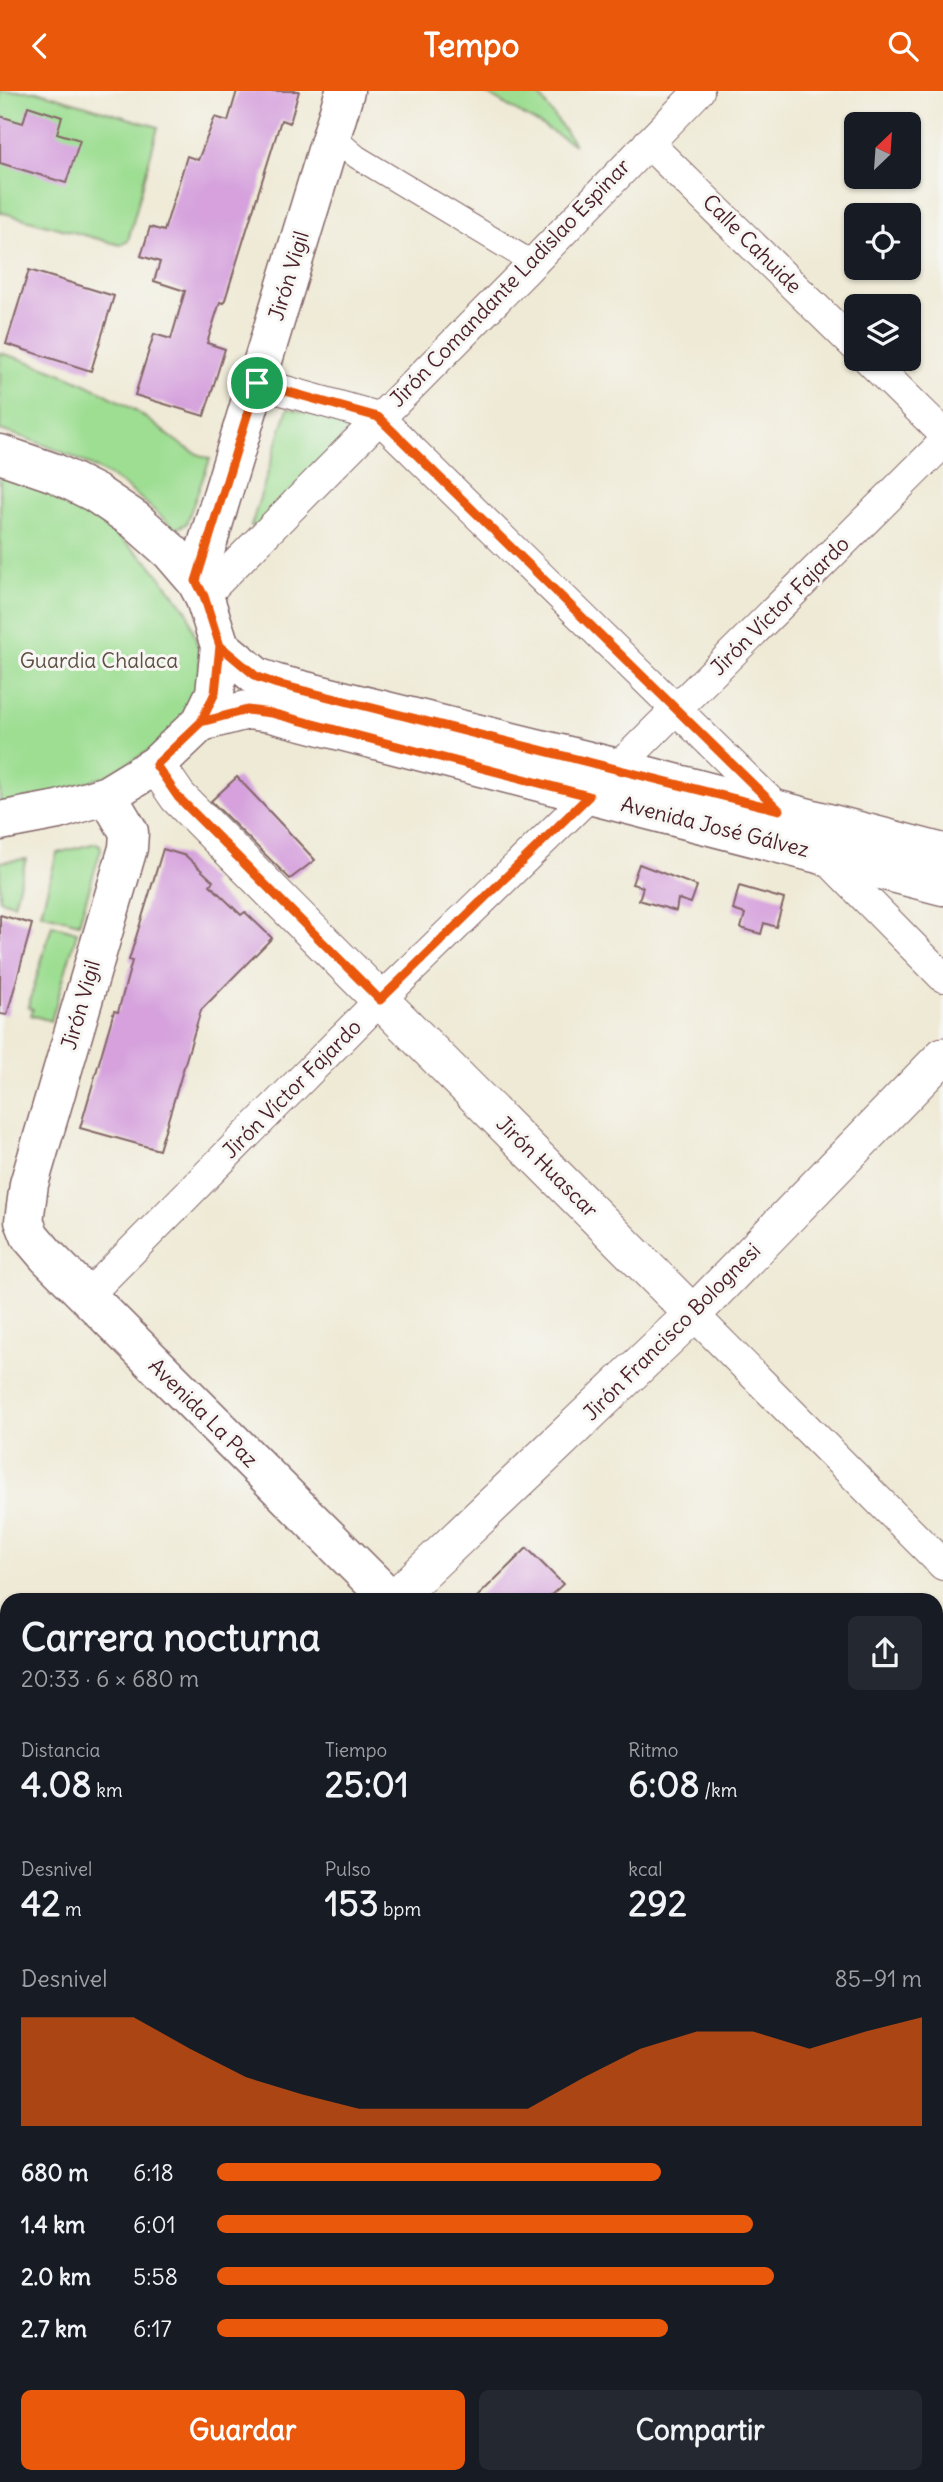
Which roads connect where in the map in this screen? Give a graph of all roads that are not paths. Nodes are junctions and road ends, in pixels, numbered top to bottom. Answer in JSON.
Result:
{"nodes":[{"id":1,"x":345,"y":91,"type":"edge"},
{"id":2,"x":699,"y":91,"type":"edge"},
{"id":3,"x":331,"y":135,"type":"junction"},
{"id":4,"x":648,"y":143,"type":"junction"},
{"id":5,"x":533,"y":263,"type":"junction"},
{"id":6,"x":844,"y":335,"type":"edge"},
{"id":7,"x":880,"y":371,"type":"edge"},
{"id":8,"x":257,"y":383,"type":"junction"},
{"id":9,"x":378,"y":417,"type":"junction"},
{"id":10,"x":943,"y":433,"type":"edge"},
{"id":11,"x":943,"y":443,"type":"edge"},
{"id":12,"x":0,"y":454,"type":"edge"},
{"id":13,"x":200,"y":589,"type":"junction"},
{"id":14,"x":220,"y":646,"type":"junction"},
{"id":15,"x":677,"y":709,"type":"junction"},
{"id":16,"x":201,"y":722,"type":"junction"},
{"id":17,"x":156,"y":765,"type":"junction"},
{"id":18,"x":617,"y":768,"type":"junction"},
{"id":19,"x":107,"y":795,"type":"junction"},
{"id":20,"x":589,"y":796,"type":"junction"},
{"id":21,"x":779,"y":810,"type":"junction"},
{"id":22,"x":0,"y":821,"type":"edge"},
{"id":23,"x":821,"y":853,"type":"junction"},
{"id":24,"x":943,"y":853,"type":"edge"},
{"id":25,"x":943,"y":886,"type":"edge"},
{"id":26,"x":943,"y":977,"type":"edge"},
{"id":27,"x":380,"y":1000,"type":"junction"},
{"id":28,"x":943,"y":1056,"type":"edge"},
{"id":29,"x":24,"y":1221,"type":"joint"},
{"id":30,"x":87,"y":1296,"type":"junction"},
{"id":31,"x":693,"y":1314,"type":"junction"},
{"id":32,"x":943,"y":1565,"type":"edge"},
{"id":33,"x":386,"y":1593,"type":"edge"},
{"id":34,"x":398,"y":1593,"type":"edge"}],
"edges":[{"from":1,"to":3,"type":"main road","name":"Jirón Vigil"},
{"from":2,"to":4,"type":"street","name":"Jirón Comandante Ladislao Espinar"},
{"from":3,"to":5,"type":"street"},
{"from":3,"to":8,"type":"main road","name":"Jirón Vigil"},
{"from":4,"to":5,"type":"street","name":"Jirón Comandante Ladislao Espinar"},
{"from":4,"to":6,"type":"street","name":"Calle Cahuide"},
{"from":5,"to":9,"type":"street","name":"Jirón Comandante Ladislao Espinar"},
{"from":7,"to":10,"type":"street"},
{"from":8,"to":9,"type":"street"},
{"from":8,"to":13,"type":"main road","name":"Jirón Vigil"},
{"from":9,"to":13,"type":"street","name":"Jirón Comandante Ladislao Espinar"},
{"from":9,"to":15,"type":"street"},
{"from":11,"to":15,"type":"street","name":"Jirón Víctor Fajardo"},
{"from":12,"to":13,"type":"main road"},
{"from":13,"to":14,"type":"main road"},
{"from":14,"to":16,"type":"main road"},
{"from":14,"to":18,"type":"main road","name":"Avenida José Gálvez"},
{"from":15,"to":18,"type":"street","name":"Jirón Víctor Fajardo"},
{"from":15,"to":21,"type":"street"},
{"from":16,"to":17,"type":"main road"},
{"from":16,"to":20,"type":"main road","name":"Avenida José Gálvez"},
{"from":17,"to":19,"type":"main road"},
{"from":17,"to":27,"type":"street","name":"Jirón Huascar"},
{"from":18,"to":21,"type":"main road","name":"Avenida José Gálvez"},
{"from":19,"to":22,"type":"main road"},
{"from":19,"to":29,"type":"main road","name":"Jirón Vigil"},
{"from":20,"to":23,"type":"main road","name":"Avenida José Gálvez"},
{"from":20,"to":27,"type":"street","name":"Jirón Víctor Fajardo"},
{"from":21,"to":24,"type":"main road","name":"Avenida José Gálvez"},
{"from":23,"to":25,"type":"main road","name":"Avenida José Gálvez"},
{"from":23,"to":26,"type":"street"},
{"from":27,"to":30,"type":"street","name":"Jirón Víctor Fajardo"},
{"from":27,"to":31,"type":"street","name":"Jirón Huascar"},
{"from":28,"to":31,"type":"street","name":"Jirón Francisco Bolognesi"},
{"from":29,"to":30,"type":"main road","name":"Avenida La Paz"},
{"from":30,"to":33,"type":"main road","name":"Avenida La Paz"},
{"from":31,"to":32,"type":"street","name":"Jirón Huascar"},
{"from":31,"to":34,"type":"street","name":"Jirón Francisco Bolognesi"}]}
